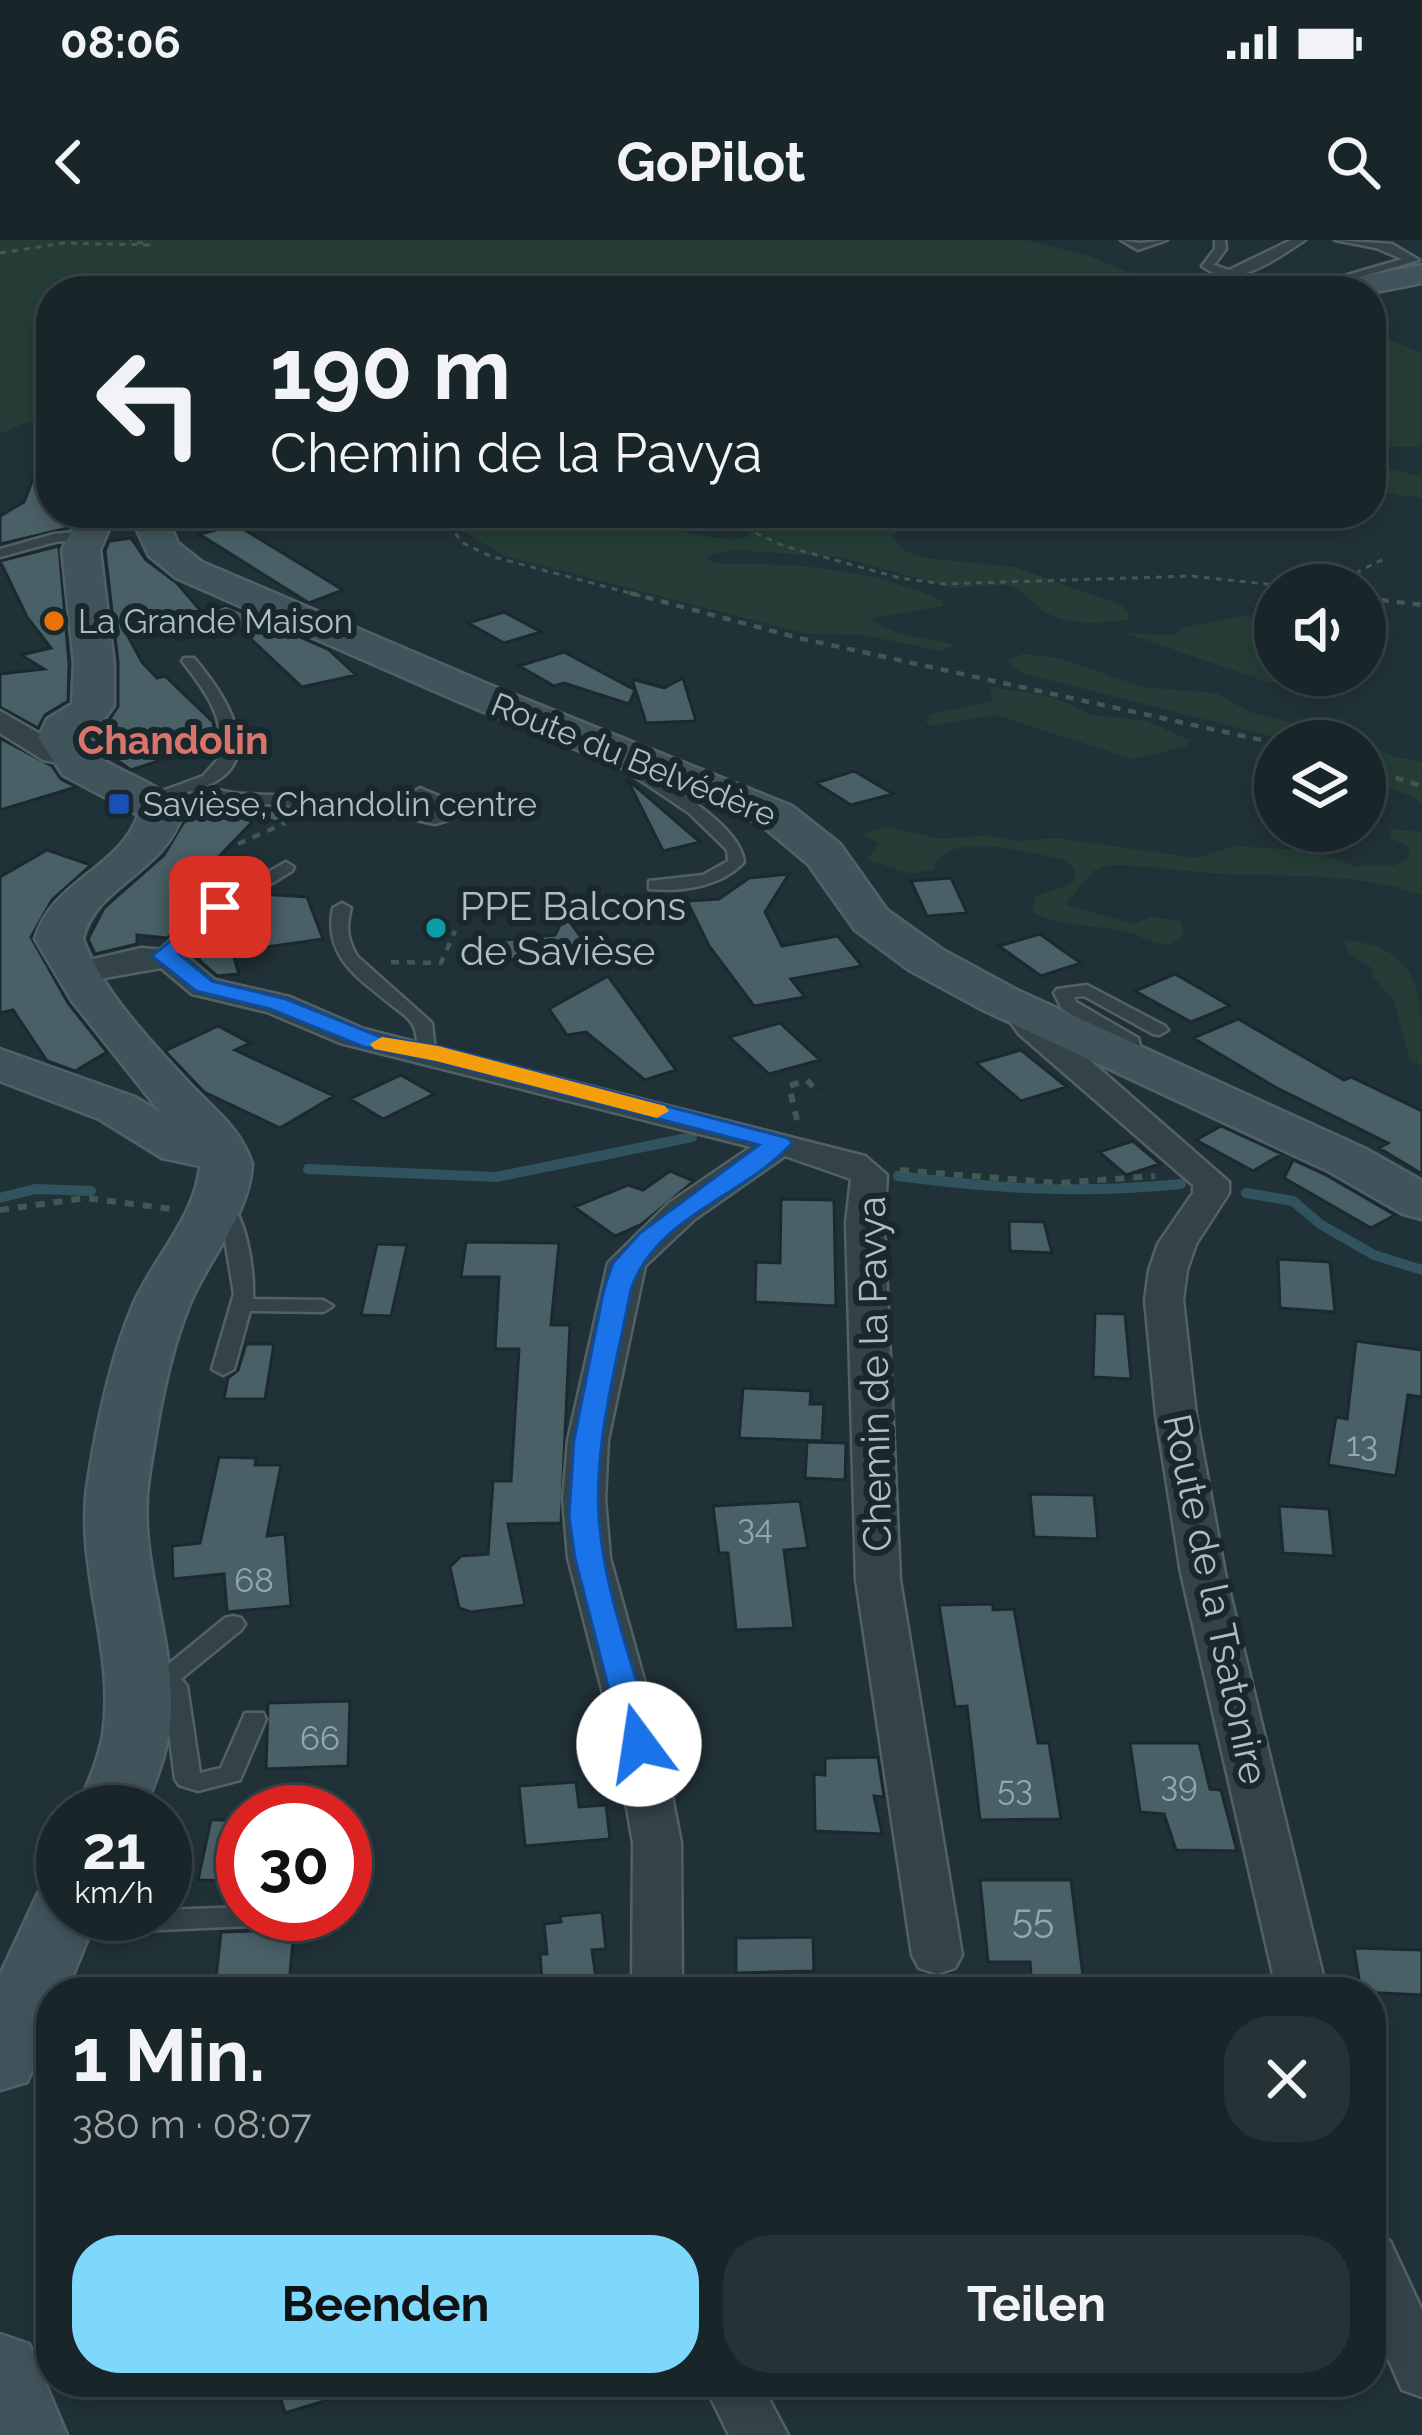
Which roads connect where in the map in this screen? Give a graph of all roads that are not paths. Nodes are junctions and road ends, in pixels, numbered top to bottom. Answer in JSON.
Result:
{"nodes":[{"id":1,"x":1126,"y":240,"type":"edge"},
{"id":2,"x":1162,"y":240,"type":"edge"},
{"id":3,"x":1220,"y":240,"type":"edge"},
{"id":4,"x":1300,"y":240,"type":"edge"},
{"id":5,"x":1340,"y":240,"type":"edge"},
{"id":6,"x":1380,"y":246,"type":"junction"},
{"id":7,"x":1422,"y":254,"type":"edge"},
{"id":8,"x":1422,"y":265,"type":"edge"},
{"id":9,"x":1422,"y":274,"type":"edge"},
{"id":10,"x":1354,"y":276,"type":"edge"},
{"id":11,"x":1372,"y":276,"type":"edge"},
{"id":12,"x":1386,"y":281,"type":"edge"},
{"id":13,"x":81,"y":528,"type":"edge"},
{"id":14,"x":90,"y":528,"type":"edge"},
{"id":15,"x":156,"y":528,"type":"edge"},
{"id":16,"x":0,"y":553,"type":"edge"},
{"id":17,"x":189,"y":661,"type":"dead end"},
{"id":18,"x":0,"y":720,"type":"edge"},
{"id":19,"x":69,"y":756,"type":"junction"},
{"id":20,"x":643,"y":758,"type":"junction"},
{"id":21,"x":420,"y":793,"type":"dead end"},
{"id":22,"x":171,"y":794,"type":"junction"},
{"id":23,"x":286,"y":867,"type":"dead end"},
{"id":24,"x":655,"y":885,"type":"dead end"},
{"id":25,"x":342,"y":908,"type":"dead end"},
{"id":26,"x":163,"y":956,"type":"junction"},
{"id":27,"x":76,"y":973,"type":"junction"},
{"id":28,"x":1033,"y":1014,"type":"junction"},
{"id":29,"x":426,"y":1051,"type":"junction"},
{"id":30,"x":0,"y":1064,"type":"edge"},
{"id":31,"x":787,"y":1145,"type":"junction"},
{"id":32,"x":203,"y":1193,"type":"junction"},
{"id":33,"x":1422,"y":1203,"type":"edge"},
{"id":34,"x":241,"y":1305,"type":"junction"},
{"id":35,"x":323,"y":1306,"type":"dead end"},
{"id":36,"x":223,"y":1369,"type":"dead end"},
{"id":37,"x":233,"y":1624,"type":"dead end"},
{"id":38,"x":148,"y":1683,"type":"junction"},
{"id":39,"x":254,"y":1719,"type":"dead end"},
{"id":40,"x":118,"y":1785,"type":"edge"},
{"id":41,"x":51,"y":1941,"type":"edge"},
{"id":42,"x":937,"y":1955,"type":"dead end"},
{"id":43,"x":657,"y":1977,"type":"edge"},
{"id":44,"x":1298,"y":1977,"type":"edge"},
{"id":45,"x":0,"y":2061,"type":"edge"},
{"id":46,"x":1386,"y":2291,"type":"edge"},
{"id":47,"x":0,"y":2369,"type":"edge"},
{"id":48,"x":1422,"y":2372,"type":"edge"},
{"id":49,"x":739,"y":2397,"type":"edge"},
{"id":50,"x":25,"y":2435,"type":"edge"},
{"id":51,"x":759,"y":2435,"type":"edge"}],
"edges":[{"from":1,"to":2,"type":"lane"},
{"from":3,"to":4,"type":"lane"},
{"from":5,"to":6,"type":"lane"},
{"from":6,"to":7,"type":"lane"},
{"from":6,"to":10,"type":"lane"},
{"from":8,"to":11,"type":"lane"},
{"from":9,"to":12,"type":"street"},
{"from":13,"to":16,"type":"lane"},
{"from":14,"to":19,"type":"street"},
{"from":15,"to":20,"type":"street","name":"Route du Belvédère"},
{"from":17,"to":22,"type":"lane"},
{"from":18,"to":19,"type":"street"},
{"from":19,"to":22,"type":"street"},
{"from":20,"to":24,"type":"lane"},
{"from":20,"to":28,"type":"street","name":"Route du Belvédère"},
{"from":21,"to":22,"type":"lane"},
{"from":22,"to":27,"type":"street"},
{"from":23,"to":26,"type":"lane"},
{"from":25,"to":29,"type":"lane"},
{"from":26,"to":27,"type":"street"},
{"from":26,"to":29,"type":"street","name":"Chemin de la Pavya"},
{"from":27,"to":32,"type":"street"},
{"from":28,"to":33,"type":"street","name":"Route du Belvédère"},
{"from":28,"to":44,"type":"street","name":"Route de la Tsatonire"},
{"from":29,"to":31,"type":"street","name":"Chemin de la Pavya"},
{"from":30,"to":32,"type":"street"},
{"from":31,"to":42,"type":"street","name":"Chemin de la Pavya"},
{"from":31,"to":43,"type":"street"},
{"from":32,"to":34,"type":"lane"},
{"from":32,"to":38,"type":"street"},
{"from":34,"to":35,"type":"lane"},
{"from":34,"to":36,"type":"lane"},
{"from":37,"to":38,"type":"lane"},
{"from":38,"to":39,"type":"lane"},
{"from":38,"to":40,"type":"street"},
{"from":41,"to":45,"type":"street"},
{"from":46,"to":48,"type":"street"},
{"from":47,"to":50,"type":"street"},
{"from":49,"to":51,"type":"street"}]}
